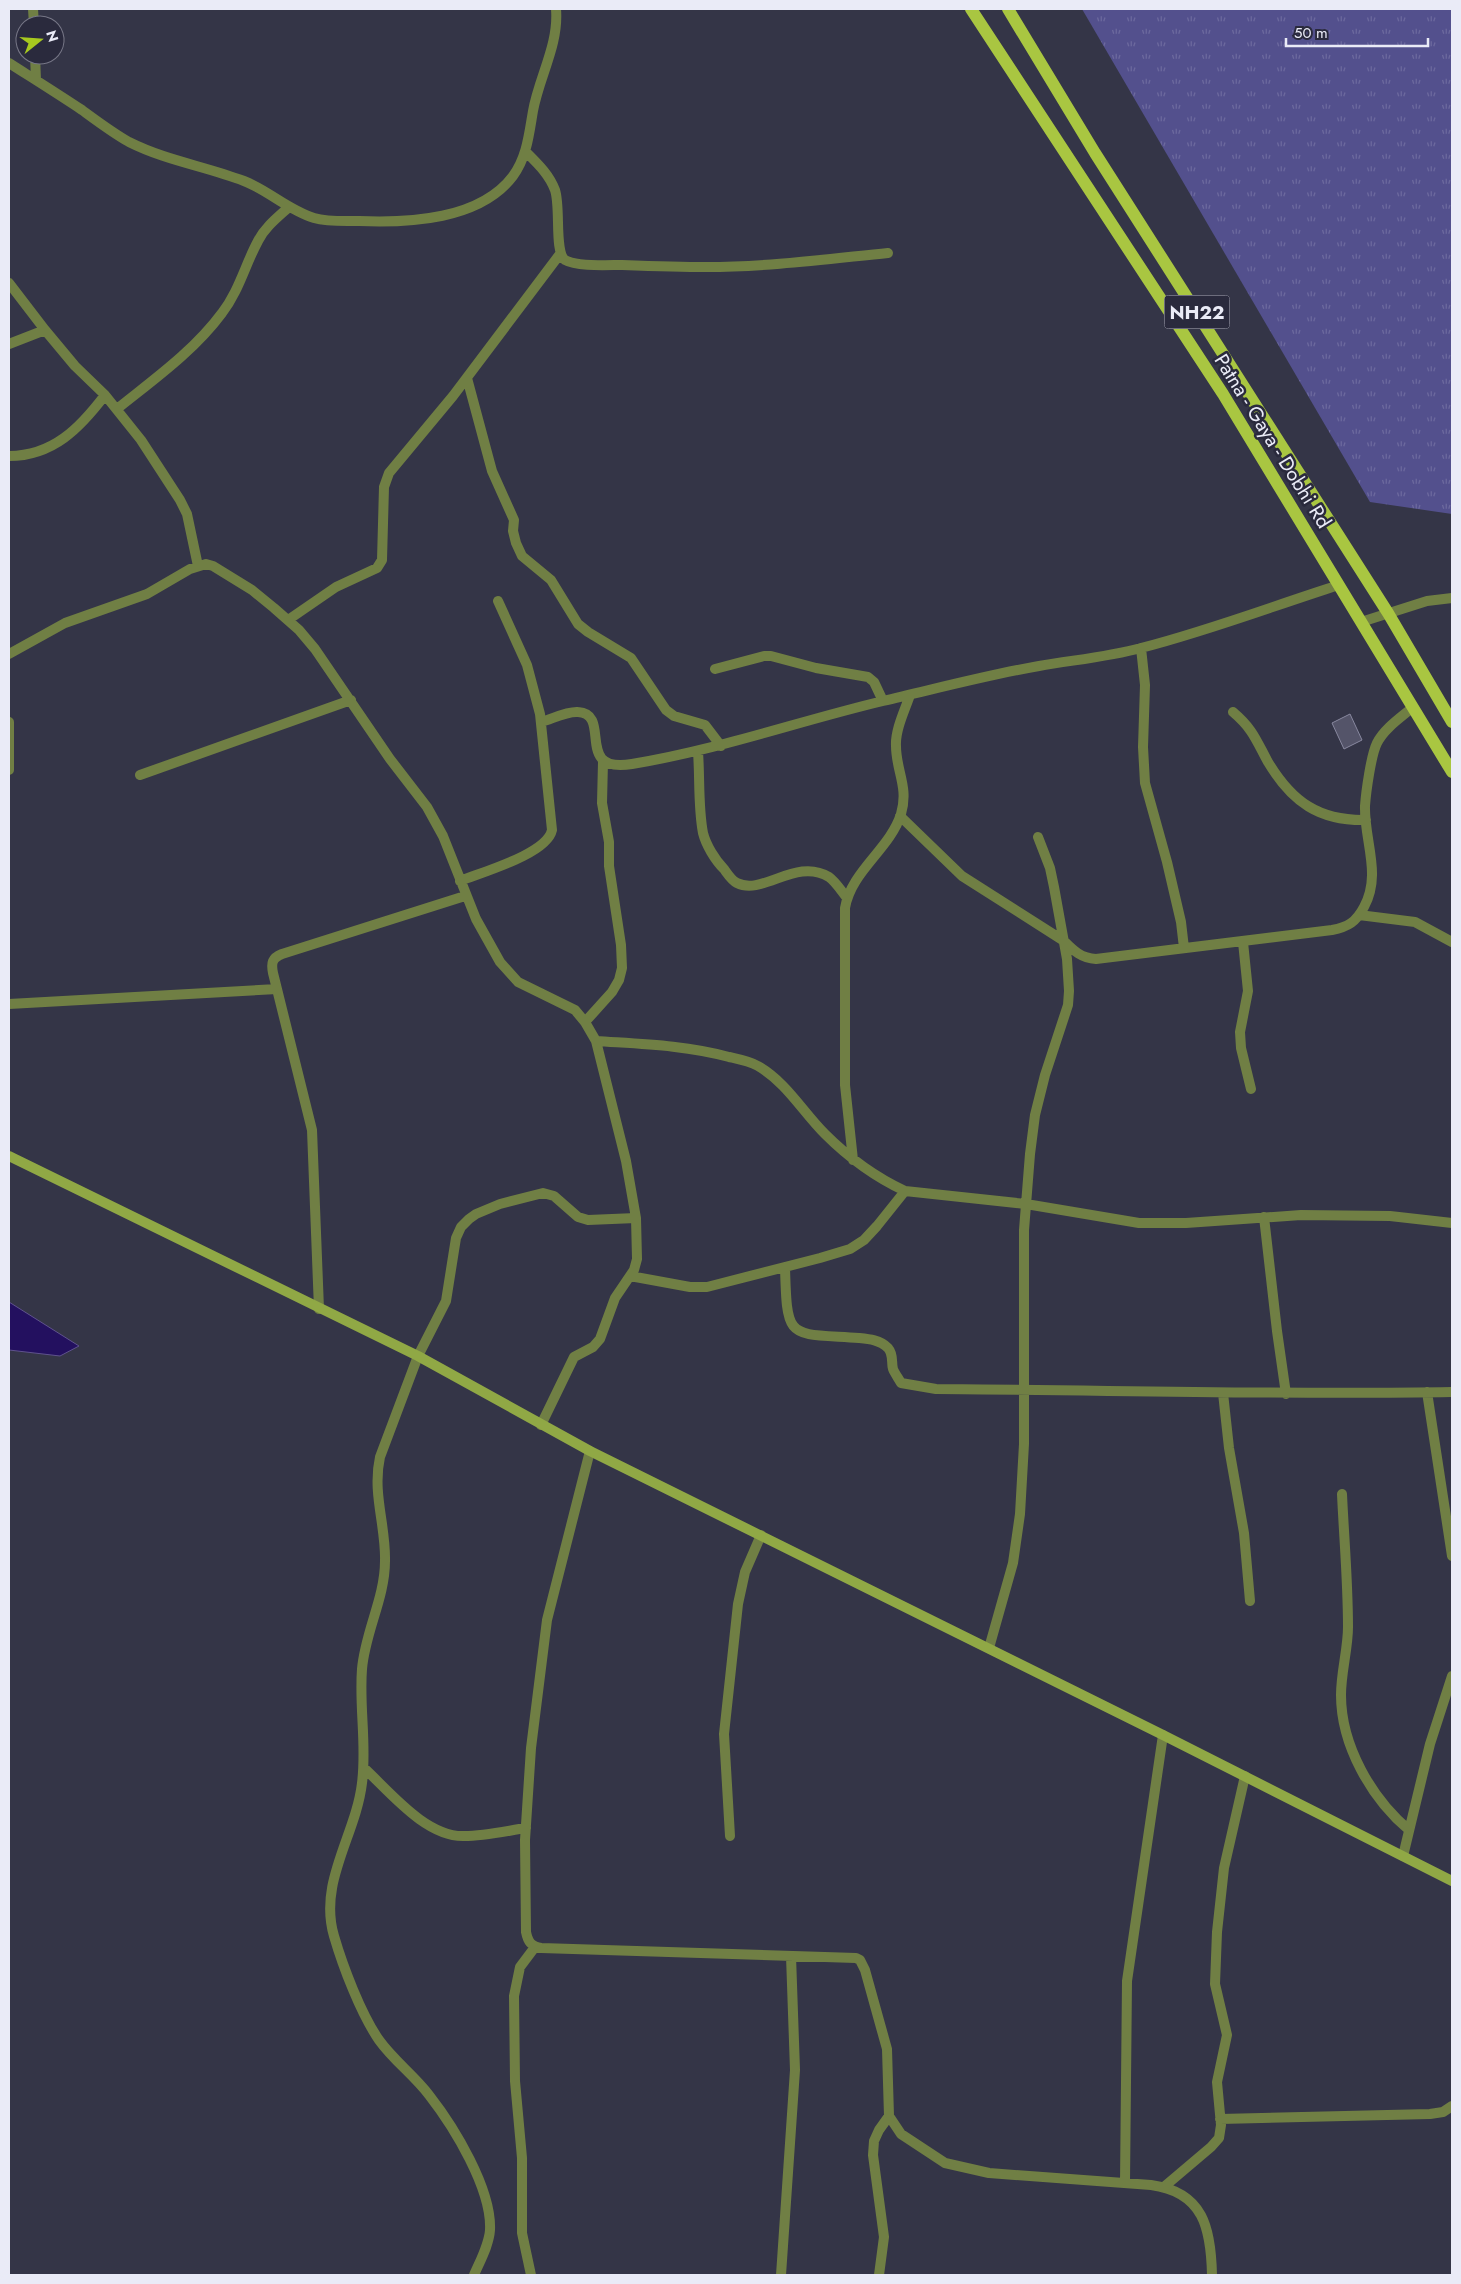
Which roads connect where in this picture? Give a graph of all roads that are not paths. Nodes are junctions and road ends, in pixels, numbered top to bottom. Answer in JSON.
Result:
{"nodes":[{"id":1,"x":556,"y":9,"type":"edge"},
{"id":2,"x":971,"y":9,"type":"edge"},
{"id":3,"x":1008,"y":9,"type":"edge"},
{"id":4,"x":9,"y":63,"type":"edge"},
{"id":5,"x":35,"y":65,"type":"edge"},
{"id":6,"x":36,"y":80,"type":"junction"},
{"id":7,"x":526,"y":151,"type":"junction"},
{"id":8,"x":288,"y":206,"type":"junction"},
{"id":9,"x":888,"y":253,"type":"dead end"},
{"id":10,"x":560,"y":254,"type":"junction"},
{"id":11,"x":9,"y":283,"type":"edge"},
{"id":12,"x":44,"y":330,"type":"junction"},
{"id":13,"x":9,"y":344,"type":"edge"},
{"id":14,"x":467,"y":378,"type":"junction"},
{"id":15,"x":105,"y":395,"type":"junction"},
{"id":16,"x":117,"y":409,"type":"junction"},
{"id":17,"x":9,"y":456,"type":"edge"},
{"id":18,"x":198,"y":566,"type":"junction"},
{"id":19,"x":1339,"y":585,"type":"junction"},
{"id":20,"x":1452,"y":598,"type":"edge"},
{"id":21,"x":498,"y":602,"type":"dead end"},
{"id":22,"x":1388,"y":613,"type":"junction"},
{"id":23,"x":288,"y":620,"type":"junction"},
{"id":24,"x":1361,"y":622,"type":"junction"},
{"id":25,"x":1141,"y":648,"type":"junction"},
{"id":26,"x":9,"y":654,"type":"edge"},
{"id":27,"x":715,"y":669,"type":"dead end"},
{"id":28,"x":910,"y":695,"type":"junction"},
{"id":29,"x":350,"y":700,"type":"junction"},
{"id":30,"x":883,"y":701,"type":"junction"},
{"id":31,"x":1412,"y":708,"type":"junction"},
{"id":32,"x":1233,"y":712,"type":"dead end"},
{"id":33,"x":9,"y":722,"type":"edge"},
{"id":34,"x":541,"y":722,"type":"junction"},
{"id":35,"x":1452,"y":722,"type":"edge"},
{"id":36,"x":721,"y":746,"type":"junction"},
{"id":37,"x":698,"y":752,"type":"junction"},
{"id":38,"x":604,"y":762,"type":"junction"},
{"id":39,"x":9,"y":770,"type":"edge"},
{"id":40,"x":1452,"y":772,"type":"edge"},
{"id":41,"x":140,"y":774,"type":"dead end"},
{"id":42,"x":900,"y":816,"type":"junction"},
{"id":43,"x":1366,"y":820,"type":"junction"},
{"id":44,"x":1038,"y":837,"type":"dead end"},
{"id":45,"x":460,"y":881,"type":"junction"},
{"id":46,"x":466,"y":896,"type":"junction"},
{"id":47,"x":846,"y":898,"type":"junction"},
{"id":48,"x":1360,"y":915,"type":"junction"},
{"id":49,"x":1064,"y":941,"type":"junction"},
{"id":50,"x":1242,"y":942,"type":"junction"},
{"id":51,"x":1452,"y":942,"type":"edge"},
{"id":52,"x":1184,"y":948,"type":"junction"},
{"id":53,"x":277,"y":989,"type":"junction"},
{"id":54,"x":9,"y":1004,"type":"edge"},
{"id":55,"x":585,"y":1022,"type":"junction"},
{"id":56,"x":596,"y":1041,"type":"junction"},
{"id":57,"x":1251,"y":1089,"type":"dead end"},
{"id":58,"x":9,"y":1156,"type":"edge"},
{"id":59,"x":853,"y":1160,"type":"junction"},
{"id":60,"x":905,"y":1192,"type":"junction"},
{"id":61,"x":1026,"y":1204,"type":"junction"},
{"id":62,"x":1264,"y":1217,"type":"junction"},
{"id":63,"x":636,"y":1218,"type":"junction"},
{"id":64,"x":1452,"y":1224,"type":"edge"},
{"id":65,"x":785,"y":1267,"type":"junction"},
{"id":66,"x":630,"y":1276,"type":"junction"},
{"id":67,"x":319,"y":1309,"type":"junction"},
{"id":68,"x":418,"y":1356,"type":"junction"},
{"id":69,"x":1023,"y":1390,"type":"junction"},
{"id":70,"x":1428,"y":1392,"type":"junction"},
{"id":71,"x":1452,"y":1392,"type":"edge"},
{"id":72,"x":1223,"y":1393,"type":"junction"},
{"id":73,"x":1286,"y":1394,"type":"junction"},
{"id":74,"x":541,"y":1425,"type":"junction"},
{"id":75,"x":590,"y":1451,"type":"junction"},
{"id":76,"x":1342,"y":1494,"type":"dead end"},
{"id":77,"x":761,"y":1536,"type":"junction"},
{"id":78,"x":1452,"y":1556,"type":"edge"},
{"id":79,"x":1250,"y":1601,"type":"dead end"},
{"id":80,"x":989,"y":1648,"type":"junction"},
{"id":81,"x":1452,"y":1676,"type":"edge"},
{"id":82,"x":1163,"y":1735,"type":"junction"},
{"id":83,"x":364,"y":1768,"type":"junction"},
{"id":84,"x":1244,"y":1776,"type":"junction"},
{"id":85,"x":526,"y":1828,"type":"junction"},
{"id":86,"x":1409,"y":1830,"type":"junction"},
{"id":87,"x":730,"y":1836,"type":"dead end"},
{"id":88,"x":1403,"y":1856,"type":"junction"},
{"id":89,"x":1452,"y":1881,"type":"edge"},
{"id":90,"x":535,"y":1947,"type":"junction"},
{"id":91,"x":791,"y":1956,"type":"junction"},
{"id":92,"x":1452,"y":2106,"type":"edge"},
{"id":93,"x":889,"y":2116,"type":"junction"},
{"id":94,"x":1220,"y":2119,"type":"junction"},
{"id":95,"x":1125,"y":2183,"type":"junction"},
{"id":96,"x":1165,"y":2186,"type":"junction"},
{"id":97,"x":474,"y":2275,"type":"edge"},
{"id":98,"x":531,"y":2275,"type":"edge"},
{"id":99,"x":781,"y":2275,"type":"edge"},
{"id":100,"x":879,"y":2275,"type":"edge"},
{"id":101,"x":1212,"y":2275,"type":"edge"}],
"edges":[{"from":1,"to":7,"type":"street"},
{"from":2,"to":19,"type":"main road","name":"Patna - Gaya - Dobhi Rd"},
{"from":3,"to":22,"type":"main road","name":"Patna - Gaya - Dobhi Rd","number":"NH22"},
{"from":4,"to":6,"type":"street"},
{"from":5,"to":6,"type":"street"},
{"from":6,"to":8,"type":"street"},
{"from":7,"to":8,"type":"street"},
{"from":7,"to":10,"type":"street"},
{"from":8,"to":16,"type":"street"},
{"from":9,"to":10,"type":"street"},
{"from":10,"to":14,"type":"street"},
{"from":11,"to":12,"type":"street"},
{"from":12,"to":13,"type":"street"},
{"from":12,"to":15,"type":"street"},
{"from":14,"to":23,"type":"street"},
{"from":14,"to":36,"type":"street"},
{"from":15,"to":16,"type":"street"},
{"from":15,"to":17,"type":"street"},
{"from":16,"to":18,"type":"street"},
{"from":18,"to":23,"type":"street"},
{"from":18,"to":26,"type":"street"},
{"from":19,"to":24,"type":"main road","name":"Patna - Gaya - Dobhi Rd"},
{"from":19,"to":25,"type":"street"},
{"from":20,"to":22,"type":"street"},
{"from":21,"to":34,"type":"street"},
{"from":22,"to":24,"type":"street"},
{"from":22,"to":35,"type":"main road","name":"Patna - Gaya - Dobhi Rd"},
{"from":23,"to":29,"type":"street"},
{"from":24,"to":31,"type":"main road","name":"Patna - Gaya - Dobhi Rd"},
{"from":25,"to":28,"type":"street"},
{"from":25,"to":52,"type":"street"},
{"from":27,"to":30,"type":"street"},
{"from":28,"to":30,"type":"street"},
{"from":28,"to":42,"type":"street"},
{"from":29,"to":41,"type":"street"},
{"from":29,"to":45,"type":"street"},
{"from":30,"to":36,"type":"street"},
{"from":31,"to":40,"type":"main road","name":"Patna - Gaya - Dobhi Rd"},
{"from":31,"to":43,"type":"street"},
{"from":32,"to":43,"type":"street"},
{"from":33,"to":39,"type":"street"},
{"from":34,"to":38,"type":"street"},
{"from":34,"to":45,"type":"street"},
{"from":36,"to":37,"type":"street"},
{"from":37,"to":38,"type":"street"},
{"from":37,"to":47,"type":"street"},
{"from":38,"to":55,"type":"street"},
{"from":42,"to":47,"type":"street"},
{"from":42,"to":49,"type":"street"},
{"from":43,"to":48,"type":"street"},
{"from":44,"to":49,"type":"street"},
{"from":45,"to":46,"type":"street"},
{"from":46,"to":53,"type":"street"},
{"from":46,"to":55,"type":"street"},
{"from":47,"to":59,"type":"street"},
{"from":48,"to":50,"type":"street"},
{"from":48,"to":51,"type":"street"},
{"from":49,"to":52,"type":"street"},
{"from":49,"to":61,"type":"street"},
{"from":50,"to":52,"type":"street"},
{"from":50,"to":57,"type":"street"},
{"from":53,"to":54,"type":"street"},
{"from":53,"to":67,"type":"street"},
{"from":55,"to":56,"type":"street"},
{"from":56,"to":59,"type":"street"},
{"from":56,"to":63,"type":"street"},
{"from":58,"to":67,"type":"street"},
{"from":59,"to":60,"type":"street"},
{"from":60,"to":61,"type":"street"},
{"from":60,"to":65,"type":"street"},
{"from":61,"to":62,"type":"street"},
{"from":61,"to":69,"type":"street"},
{"from":62,"to":64,"type":"street"},
{"from":62,"to":73,"type":"street"},
{"from":63,"to":66,"type":"street"},
{"from":63,"to":68,"type":"street"},
{"from":65,"to":66,"type":"street"},
{"from":65,"to":69,"type":"street"},
{"from":66,"to":74,"type":"street"},
{"from":67,"to":68,"type":"street"},
{"from":68,"to":74,"type":"street"},
{"from":68,"to":83,"type":"street"},
{"from":69,"to":72,"type":"street"},
{"from":69,"to":80,"type":"street"},
{"from":70,"to":71,"type":"street"},
{"from":70,"to":73,"type":"street"},
{"from":70,"to":78,"type":"street"},
{"from":72,"to":73,"type":"street"},
{"from":72,"to":79,"type":"street"},
{"from":74,"to":75,"type":"street"},
{"from":75,"to":77,"type":"street"},
{"from":75,"to":85,"type":"street"},
{"from":76,"to":86,"type":"street"},
{"from":77,"to":80,"type":"street"},
{"from":77,"to":87,"type":"street"},
{"from":80,"to":82,"type":"street"},
{"from":81,"to":86,"type":"street"},
{"from":82,"to":84,"type":"street"},
{"from":82,"to":95,"type":"street"},
{"from":83,"to":85,"type":"street"},
{"from":83,"to":97,"type":"street"},
{"from":84,"to":88,"type":"street"},
{"from":84,"to":94,"type":"street"},
{"from":85,"to":90,"type":"street"},
{"from":86,"to":88,"type":"street"},
{"from":88,"to":89,"type":"street"},
{"from":90,"to":91,"type":"street"},
{"from":90,"to":98,"type":"street"},
{"from":91,"to":93,"type":"street"},
{"from":91,"to":99,"type":"street"},
{"from":92,"to":94,"type":"street"},
{"from":93,"to":95,"type":"street"},
{"from":93,"to":100,"type":"street"},
{"from":94,"to":96,"type":"street"},
{"from":95,"to":96,"type":"street"},
{"from":96,"to":101,"type":"street"}]}
